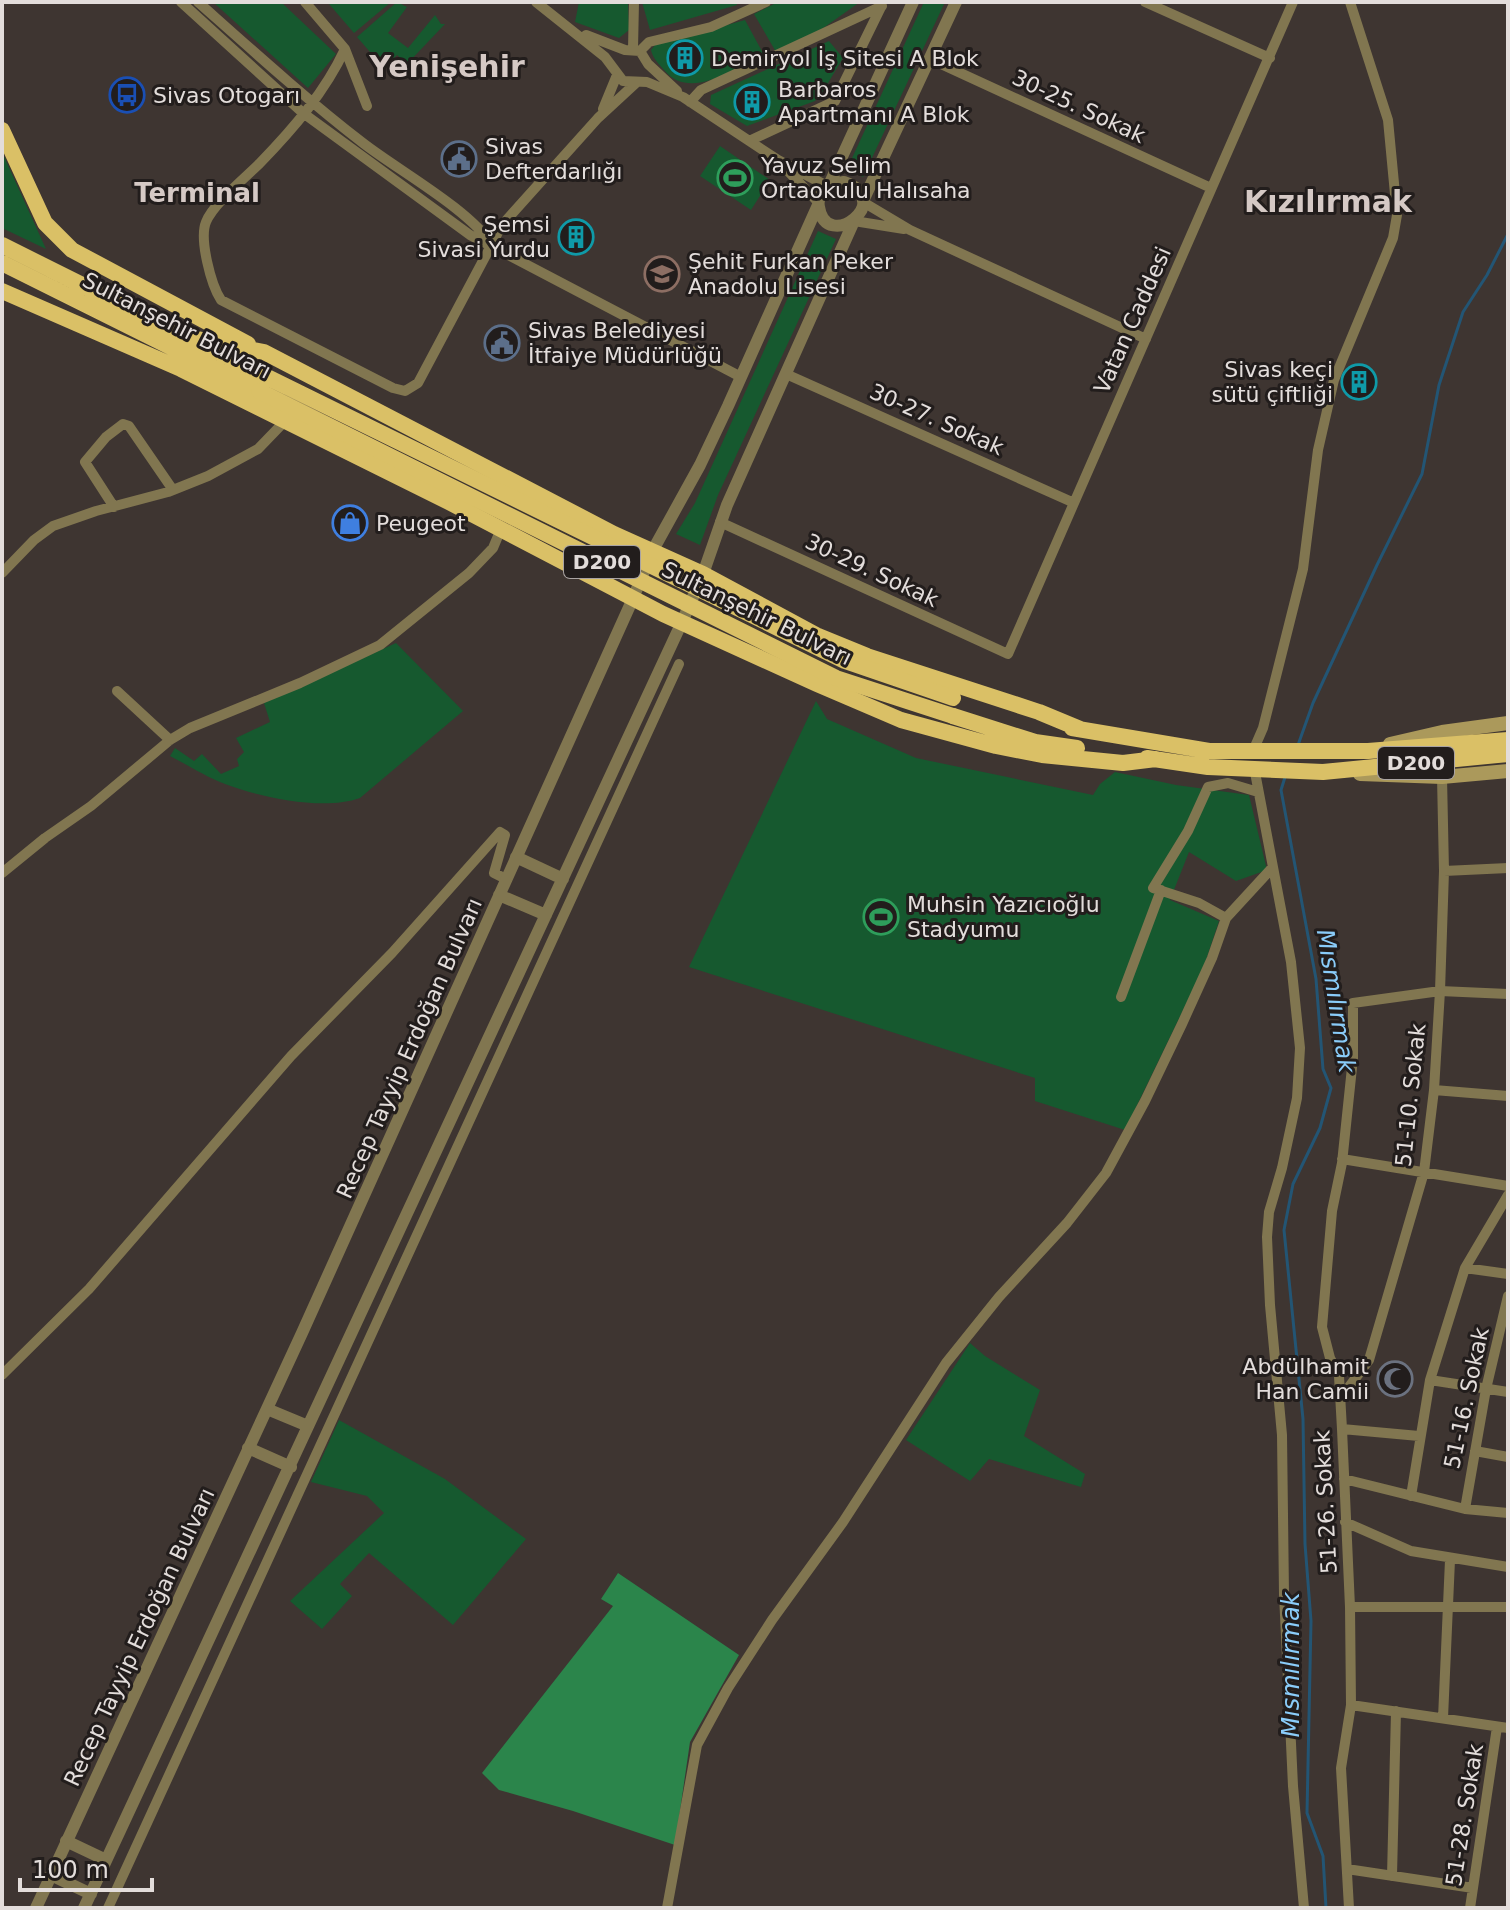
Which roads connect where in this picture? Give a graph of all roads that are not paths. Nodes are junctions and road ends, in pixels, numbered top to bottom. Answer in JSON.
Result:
{"nodes":[{"id":1,"x":181,"y":2,"type":"edge"},
{"id":2,"x":198,"y":2,"type":"edge"},
{"id":3,"x":305,"y":2,"type":"edge"},
{"id":4,"x":536,"y":2,"type":"edge"},
{"id":5,"x":634,"y":2,"type":"edge"},
{"id":6,"x":766,"y":2,"type":"edge"},
{"id":7,"x":913,"y":2,"type":"edge"},
{"id":8,"x":956,"y":2,"type":"edge"},
{"id":9,"x":1145,"y":2,"type":"edge"},
{"id":10,"x":1293,"y":2,"type":"edge"},
{"id":11,"x":1350,"y":2,"type":"edge"},
{"id":12,"x":883,"y":4,"type":"edge"},
{"id":13,"x":567,"y":25,"type":"junction"},
{"id":14,"x":345,"y":49,"type":"junction"},
{"id":15,"x":633,"y":50,"type":"junction"},
{"id":16,"x":1270,"y":58,"type":"junction"},
{"id":17,"x":930,"y":59,"type":"junction"},
{"id":18,"x":648,"y":64,"type":"junction"},
{"id":19,"x":616,"y":72,"type":"junction"},
{"id":20,"x":639,"y":81,"type":"junction"},
{"id":21,"x":686,"y":100,"type":"junction"},
{"id":22,"x":312,"y":103,"type":"junction"},
{"id":23,"x":367,"y":106,"type":"dead end"},
{"id":24,"x":303,"y":113,"type":"junction"},
{"id":25,"x":598,"y":118,"type":"junction"},
{"id":26,"x":2,"y":130,"type":"edge"},
{"id":27,"x":749,"y":141,"type":"junction"},
{"id":28,"x":778,"y":160,"type":"junction"},
{"id":29,"x":828,"y":185,"type":"junction"},
{"id":30,"x":1211,"y":188,"type":"junction"},
{"id":31,"x":863,"y":201,"type":"junction"},
{"id":32,"x":818,"y":203,"type":"junction"},
{"id":33,"x":854,"y":221,"type":"junction"},
{"id":34,"x":910,"y":230,"type":"junction"},
{"id":35,"x":2,"y":245,"type":"edge"},
{"id":36,"x":493,"y":246,"type":"junction"},
{"id":37,"x":2,"y":264,"type":"edge"},
{"id":38,"x":2,"y":291,"type":"edge"},
{"id":39,"x":187,"y":337,"type":"junction"},
{"id":40,"x":1146,"y":339,"type":"junction"},
{"id":41,"x":264,"y":352,"type":"junction"},
{"id":42,"x":181,"y":369,"type":"junction"},
{"id":43,"x":786,"y":374,"type":"junction"},
{"id":44,"x":741,"y":377,"type":"junction"},
{"id":45,"x":262,"y":384,"type":"junction"},
{"id":46,"x":285,"y":421,"type":"junction"},
{"id":47,"x":173,"y":490,"type":"junction"},
{"id":48,"x":1072,"y":502,"type":"junction"},
{"id":49,"x":114,"y":507,"type":"junction"},
{"id":50,"x":720,"y":522,"type":"junction"},
{"id":51,"x":501,"y":529,"type":"junction"},
{"id":52,"x":653,"y":550,"type":"junction"},
{"id":53,"x":2,"y":573,"type":"edge"},
{"id":54,"x":703,"y":574,"type":"junction"},
{"id":55,"x":633,"y":597,"type":"junction"},
{"id":56,"x":682,"y":622,"type":"junction"},
{"id":57,"x":1008,"y":654,"type":"joint"},
{"id":58,"x":679,"y":664,"type":"dead end"},
{"id":59,"x":117,"y":691,"type":"dead end"},
{"id":60,"x":1508,"y":723,"type":"edge"},
{"id":61,"x":1080,"y":729,"type":"junction"},
{"id":62,"x":170,"y":740,"type":"junction"},
{"id":63,"x":1508,"y":740,"type":"edge"},
{"id":64,"x":1368,"y":751,"type":"junction"},
{"id":65,"x":1508,"y":754,"type":"edge"},
{"id":66,"x":1156,"y":759,"type":"junction"},
{"id":67,"x":1261,"y":759,"type":"junction"},
{"id":68,"x":1508,"y":771,"type":"edge"},
{"id":69,"x":1323,"y":772,"type":"junction"},
{"id":70,"x":1442,"y":777,"type":"junction"},
{"id":71,"x":1258,"y":792,"type":"junction"},
{"id":72,"x":516,"y":857,"type":"junction"},
{"id":73,"x":1272,"y":868,"type":"junction"},
{"id":74,"x":1508,"y":868,"type":"edge"},
{"id":75,"x":1444,"y":871,"type":"junction"},
{"id":76,"x":2,"y":873,"type":"edge"},
{"id":77,"x":506,"y":879,"type":"junction"},
{"id":78,"x":563,"y":879,"type":"junction"},
{"id":79,"x":1161,"y":890,"type":"junction"},
{"id":80,"x":499,"y":895,"type":"junction"},
{"id":81,"x":553,"y":898,"type":"junction"},
{"id":82,"x":568,"y":907,"type":"junction"},
{"id":83,"x":546,"y":915,"type":"junction"},
{"id":84,"x":1226,"y":918,"type":"junction"},
{"id":85,"x":1440,"y":991,"type":"junction"},
{"id":86,"x":1508,"y":994,"type":"edge"},
{"id":87,"x":1121,"y":997,"type":"dead end"},
{"id":88,"x":1434,"y":1090,"type":"junction"},
{"id":89,"x":1508,"y":1096,"type":"edge"},
{"id":90,"x":1342,"y":1159,"type":"junction"},
{"id":91,"x":1424,"y":1172,"type":"junction"},
{"id":92,"x":1508,"y":1186,"type":"edge"},
{"id":93,"x":1508,"y":1195,"type":"edge"},
{"id":94,"x":1465,"y":1268,"type":"junction"},
{"id":95,"x":1508,"y":1274,"type":"edge"},
{"id":96,"x":1508,"y":1296,"type":"edge"},
{"id":97,"x":2,"y":1375,"type":"edge"},
{"id":98,"x":1430,"y":1380,"type":"junction"},
{"id":99,"x":1486,"y":1389,"type":"junction"},
{"id":100,"x":1508,"y":1392,"type":"edge"},
{"id":101,"x":1340,"y":1399,"type":"junction"},
{"id":102,"x":267,"y":1409,"type":"junction"},
{"id":103,"x":308,"y":1426,"type":"junction"},
{"id":104,"x":1342,"y":1429,"type":"junction"},
{"id":105,"x":1419,"y":1436,"type":"junction"},
{"id":106,"x":299,"y":1447,"type":"junction"},
{"id":107,"x":248,"y":1448,"type":"junction"},
{"id":108,"x":1475,"y":1451,"type":"junction"},
{"id":109,"x":317,"y":1455,"type":"junction"},
{"id":110,"x":1508,"y":1457,"type":"edge"},
{"id":111,"x":291,"y":1467,"type":"junction"},
{"id":112,"x":1344,"y":1479,"type":"junction"},
{"id":113,"x":1411,"y":1496,"type":"junction"},
{"id":114,"x":1465,"y":1509,"type":"junction"},
{"id":115,"x":1508,"y":1513,"type":"edge"},
{"id":116,"x":1345,"y":1522,"type":"junction"},
{"id":117,"x":1450,"y":1560,"type":"junction"},
{"id":118,"x":1508,"y":1567,"type":"edge"},
{"id":119,"x":1448,"y":1605,"type":"junction"},
{"id":120,"x":1350,"y":1607,"type":"junction"},
{"id":121,"x":1508,"y":1607,"type":"edge"},
{"id":122,"x":1351,"y":1705,"type":"junction"},
{"id":123,"x":1396,"y":1711,"type":"junction"},
{"id":124,"x":1443,"y":1718,"type":"junction"},
{"id":125,"x":1502,"y":1728,"type":"edge"},
{"id":126,"x":66,"y":1841,"type":"junction"},
{"id":127,"x":106,"y":1860,"type":"junction"},
{"id":128,"x":1347,"y":1869,"type":"junction"},
{"id":129,"x":51,"y":1875,"type":"junction"},
{"id":130,"x":1392,"y":1876,"type":"junction"},
{"id":131,"x":97,"y":1880,"type":"junction"},
{"id":132,"x":1473,"y":1888,"type":"junction"},
{"id":133,"x":117,"y":1890,"type":"junction"},
{"id":134,"x":91,"y":1894,"type":"junction"},
{"id":135,"x":36,"y":1908,"type":"edge"},
{"id":136,"x":84,"y":1908,"type":"edge"},
{"id":137,"x":108,"y":1908,"type":"edge"},
{"id":138,"x":667,"y":1908,"type":"edge"},
{"id":139,"x":1304,"y":1908,"type":"edge"},
{"id":140,"x":1349,"y":1908,"type":"edge"},
{"id":141,"x":1470,"y":1908,"type":"edge"}],
"edges":[{"from":1,"to":24,"type":"street"},
{"from":2,"to":22,"type":"street"},
{"from":3,"to":14,"type":"street"},
{"from":4,"to":13,"type":"street"},
{"from":5,"to":15,"type":"street"},
{"from":6,"to":15,"type":"street"},
{"from":7,"to":29,"type":"street"},
{"from":8,"to":17,"type":"street"},
{"from":9,"to":16,"type":"street"},
{"from":10,"to":16,"type":"street","name":"Vatan Caddesi"},
{"from":11,"to":67,"type":"street"},
{"from":12,"to":21,"type":"street"},
{"from":12,"to":27,"type":"street"},
{"from":13,"to":15,"type":"street"},
{"from":13,"to":19,"type":"street"},
{"from":14,"to":22,"type":"street"},
{"from":14,"to":23,"type":"street"},
{"from":15,"to":18,"type":"street"},
{"from":15,"to":19,"type":"street"},
{"from":16,"to":30,"type":"street","name":"Vatan Caddesi"},
{"from":17,"to":30,"type":"street","name":"30-25. Sokak"},
{"from":17,"to":31,"type":"street"},
{"from":18,"to":20,"type":"street"},
{"from":18,"to":21,"type":"street"},
{"from":19,"to":20,"type":"street"},
{"from":19,"to":25,"type":"street"},
{"from":20,"to":21,"type":"street"},
{"from":20,"to":25,"type":"street"},
{"from":21,"to":27,"type":"street"},
{"from":22,"to":24,"type":"street"},
{"from":22,"to":36,"type":"street"},
{"from":24,"to":36,"type":"street"},
{"from":24,"to":36,"type":"street"},
{"from":25,"to":36,"type":"street"},
{"from":26,"to":41,"type":"highway"},
{"from":27,"to":28,"type":"street"},
{"from":28,"to":29,"type":"street"},
{"from":28,"to":32,"type":"street"},
{"from":29,"to":31,"type":"street"},
{"from":29,"to":32,"type":"street"},
{"from":30,"to":40,"type":"street","name":"Vatan Caddesi"},
{"from":31,"to":33,"type":"street"},
{"from":31,"to":34,"type":"street"},
{"from":32,"to":33,"type":"street"},
{"from":32,"to":44,"type":"street","name":"Recep Tayyip Erdoğan Bulvarı"},
{"from":33,"to":34,"type":"street"},
{"from":33,"to":43,"type":"street"},
{"from":34,"to":40,"type":"street"},
{"from":35,"to":39,"type":"highway","name":"Sultanşehir Bulvarı","number":"D200"},
{"from":36,"to":44,"type":"street"},
{"from":37,"to":42,"type":"highway"},
{"from":37,"to":45,"type":"highway","name":"Sultanşehir Bulvarı","number":"D200"},
{"from":38,"to":42,"type":"highway"},
{"from":39,"to":41,"type":"highway"},
{"from":39,"to":45,"type":"highway","name":"Sultanşehir Bulvarı","number":"D200"},
{"from":40,"to":48,"type":"street","name":"Vatan Caddesi"},
{"from":41,"to":52,"type":"highway"},
{"from":42,"to":46,"type":"highway"},
{"from":43,"to":48,"type":"street","name":"30-27. Sokak"},
{"from":43,"to":50,"type":"street"},
{"from":44,"to":52,"type":"street","name":"Recep Tayyip Erdoğan Bulvarı"},
{"from":45,"to":61,"type":"highway","name":"Sultanşehir Bulvarı","number":"D200","bridge":true},
{"from":45,"to":66,"type":"highway","name":"Sultanşehir Bulvarı","number":"D200","bridge":true},
{"from":46,"to":47,"type":"street"},
{"from":46,"to":51,"type":"highway"},
{"from":47,"to":49,"type":"street"},
{"from":47,"to":49,"type":"street"},
{"from":48,"to":57,"type":"street","name":"Vatan Caddesi"},
{"from":49,"to":53,"type":"street"},
{"from":50,"to":54,"type":"street"},
{"from":50,"to":57,"type":"street","name":"30-29. Sokak"},
{"from":51,"to":55,"type":"highway"},
{"from":51,"to":62,"type":"street"},
{"from":52,"to":54,"type":"highway"},
{"from":52,"to":55,"type":"street","name":"Recep Tayyip Erdoğan Bulvarı"},
{"from":54,"to":56,"type":"street"},
{"from":54,"to":61,"type":"highway"},
{"from":55,"to":56,"type":"highway"},
{"from":55,"to":72,"type":"street","name":"Recep Tayyip Erdoğan Bulvarı"},
{"from":56,"to":66,"type":"highway"},
{"from":56,"to":78,"type":"street"},
{"from":58,"to":82,"type":"street"},
{"from":59,"to":62,"type":"street"},
{"from":60,"to":64,"type":"main road"},
{"from":61,"to":67,"type":"highway","name":"Sultanşehir Bulvarı","number":"D200"},
{"from":62,"to":76,"type":"street"},
{"from":63,"to":64,"type":"highway","name":"Sultanşehir Bulvarı","number":"D200"},
{"from":64,"to":67,"type":"highway","name":"Sultanşehir Bulvarı","number":"D200"},
{"from":65,"to":69,"type":"highway","name":"Sultanşehir Bulvarı","number":"D200"},
{"from":66,"to":67,"type":"highway","name":"Sultanşehir Bulvarı","number":"D200"},
{"from":67,"to":69,"type":"highway","name":"Sultanşehir Bulvarı","number":"D200"},
{"from":67,"to":71,"type":"street"},
{"from":68,"to":70,"type":"main road"},
{"from":69,"to":70,"type":"main road"},
{"from":70,"to":75,"type":"street","name":"51-10. Sokak"},
{"from":71,"to":73,"type":"street"},
{"from":71,"to":79,"type":"street"},
{"from":72,"to":77,"type":"street","name":"Recep Tayyip Erdoğan Bulvarı"},
{"from":72,"to":78,"type":"street"},
{"from":73,"to":84,"type":"street"},
{"from":73,"to":139,"type":"street"},
{"from":74,"to":75,"type":"street"},
{"from":75,"to":85,"type":"street","name":"51-10. Sokak"},
{"from":77,"to":80,"type":"street","name":"Recep Tayyip Erdoğan Bulvarı"},
{"from":77,"to":97,"type":"street"},
{"from":78,"to":81,"type":"street"},
{"from":79,"to":84,"type":"street"},
{"from":79,"to":87,"type":"street"},
{"from":80,"to":83,"type":"street"},
{"from":80,"to":102,"type":"street","name":"Recep Tayyip Erdoğan Bulvarı"},
{"from":81,"to":82,"type":"street"},
{"from":81,"to":83,"type":"street"},
{"from":82,"to":109,"type":"street"},
{"from":83,"to":103,"type":"street"},
{"from":84,"to":138,"type":"street"},
{"from":85,"to":86,"type":"street"},
{"from":85,"to":88,"type":"street","name":"51-10. Sokak"},
{"from":85,"to":90,"type":"street","name":"51-26. Sokak"},
{"from":88,"to":89,"type":"street"},
{"from":88,"to":91,"type":"street","name":"51-10. Sokak"},
{"from":90,"to":91,"type":"street"},
{"from":90,"to":101,"type":"street","name":"51-26. Sokak"},
{"from":91,"to":92,"type":"street"},
{"from":91,"to":101,"type":"street","name":"51-10. Sokak"},
{"from":93,"to":94,"type":"street"},
{"from":94,"to":95,"type":"street"},
{"from":94,"to":98,"type":"street"},
{"from":96,"to":99,"type":"street","name":"51-16. Sokak"},
{"from":98,"to":99,"type":"street"},
{"from":98,"to":105,"type":"street"},
{"from":99,"to":100,"type":"street"},
{"from":99,"to":108,"type":"street","name":"51-16. Sokak"},
{"from":101,"to":104,"type":"street","name":"51-26. Sokak"},
{"from":102,"to":103,"type":"street"},
{"from":102,"to":107,"type":"street","name":"Recep Tayyip Erdoğan Bulvarı"},
{"from":103,"to":106,"type":"street"},
{"from":104,"to":105,"type":"street"},
{"from":104,"to":112,"type":"street","name":"51-26. Sokak"},
{"from":105,"to":113,"type":"street"},
{"from":106,"to":109,"type":"street"},
{"from":106,"to":111,"type":"street"},
{"from":107,"to":111,"type":"street"},
{"from":107,"to":126,"type":"street","name":"Recep Tayyip Erdoğan Bulvarı"},
{"from":108,"to":110,"type":"street"},
{"from":108,"to":114,"type":"street","name":"51-16. Sokak"},
{"from":109,"to":133,"type":"street"},
{"from":111,"to":127,"type":"street"},
{"from":112,"to":113,"type":"street"},
{"from":112,"to":116,"type":"street","name":"51-26. Sokak"},
{"from":113,"to":114,"type":"street"},
{"from":114,"to":115,"type":"street"},
{"from":116,"to":117,"type":"street"},
{"from":116,"to":120,"type":"street","name":"51-26. Sokak"},
{"from":117,"to":118,"type":"street"},
{"from":117,"to":119,"type":"street"},
{"from":119,"to":120,"type":"street"},
{"from":119,"to":121,"type":"street"},
{"from":119,"to":124,"type":"street"},
{"from":120,"to":122,"type":"street","name":"51-26. Sokak"},
{"from":122,"to":123,"type":"street"},
{"from":122,"to":128,"type":"street","name":"51-26. Sokak"},
{"from":123,"to":124,"type":"street"},
{"from":123,"to":130,"type":"street"},
{"from":124,"to":125,"type":"street"},
{"from":125,"to":132,"type":"street","name":"51-28. Sokak"},
{"from":126,"to":127,"type":"street"},
{"from":126,"to":129,"type":"street","name":"Recep Tayyip Erdoğan Bulvarı"},
{"from":127,"to":131,"type":"street"},
{"from":128,"to":130,"type":"street"},
{"from":128,"to":140,"type":"street","name":"51-26. Sokak"},
{"from":129,"to":134,"type":"street"},
{"from":129,"to":135,"type":"street","name":"Recep Tayyip Erdoğan Bulvarı"},
{"from":130,"to":132,"type":"street"},
{"from":131,"to":133,"type":"street"},
{"from":131,"to":134,"type":"street"},
{"from":132,"to":141,"type":"street","name":"51-28. Sokak"},
{"from":133,"to":137,"type":"street"},
{"from":134,"to":136,"type":"street"}]}
